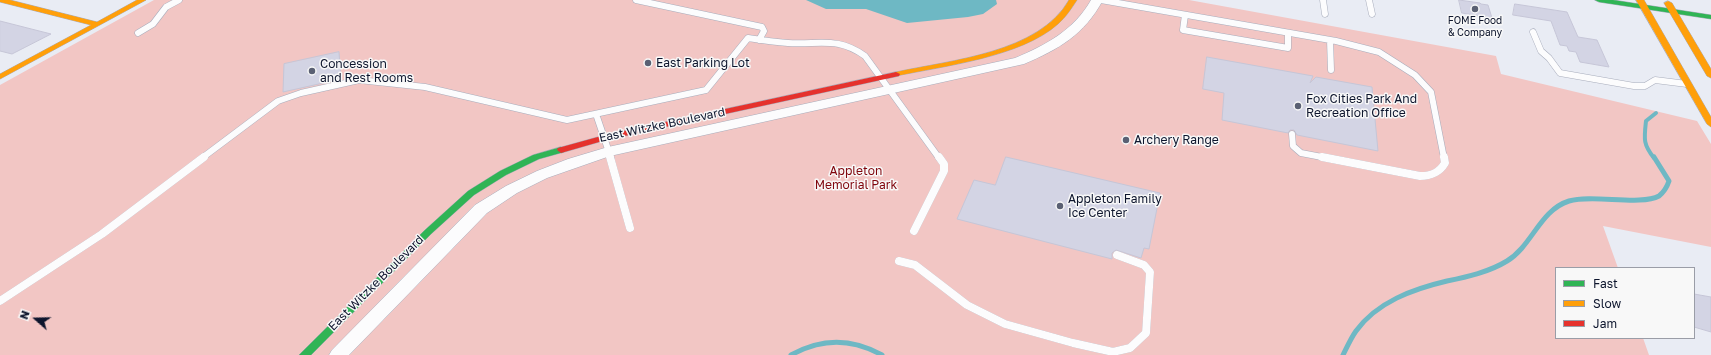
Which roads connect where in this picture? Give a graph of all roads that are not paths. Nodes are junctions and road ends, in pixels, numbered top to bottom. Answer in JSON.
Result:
{"nodes":[{"id":1,"x":1,"y":0,"type":"edge"},
{"id":2,"x":142,"y":0,"type":"edge"},
{"id":3,"x":179,"y":0,"type":"edge"},
{"id":4,"x":636,"y":0,"type":"edge"},
{"id":5,"x":1073,"y":0,"type":"edge"},
{"id":6,"x":1097,"y":0,"type":"edge"},
{"id":7,"x":1101,"y":0,"type":"edge"},
{"id":8,"x":1324,"y":0,"type":"edge"},
{"id":9,"x":1369,"y":0,"type":"edge"},
{"id":10,"x":1599,"y":0,"type":"edge"},
{"id":11,"x":1666,"y":0,"type":"edge"},
{"id":12,"x":1642,"y":4,"type":"edge"},
{"id":13,"x":1673,"y":11,"type":"junction"},
{"id":14,"x":1325,"y":14,"type":"dead end"},
{"id":15,"x":1372,"y":14,"type":"dead end"},
{"id":16,"x":1185,"y":15,"type":"junction"},
{"id":17,"x":1711,"y":17,"type":"edge"},
{"id":18,"x":98,"y":24,"type":"junction"},
{"id":19,"x":1533,"y":32,"type":"dead end"},
{"id":20,"x":138,"y":33,"type":"dead end"},
{"id":21,"x":1288,"y":33,"type":"junction"},
{"id":22,"x":759,"y":40,"type":"junction"},
{"id":23,"x":1330,"y":40,"type":"junction"},
{"id":24,"x":1331,"y":70,"type":"dead end"},
{"id":25,"x":1711,"y":76,"type":"edge"},
{"id":26,"x":881,"y":77,"type":"junction"},
{"id":27,"x":0,"y":78,"type":"edge"},
{"id":28,"x":1687,"y":84,"type":"junction"},
{"id":29,"x":890,"y":90,"type":"junction"},
{"id":30,"x":596,"y":114,"type":"junction"},
{"id":31,"x":1711,"y":124,"type":"edge"},
{"id":32,"x":1292,"y":134,"type":"dead end"},
{"id":33,"x":605,"y":138,"type":"junction"},
{"id":34,"x":608,"y":152,"type":"junction"},
{"id":35,"x":630,"y":228,"type":"dead end"},
{"id":36,"x":914,"y":231,"type":"dead end"},
{"id":37,"x":1117,"y":255,"type":"dead end"},
{"id":38,"x":899,"y":261,"type":"dead end"},
{"id":39,"x":0,"y":301,"type":"edge"},
{"id":40,"x":304,"y":355,"type":"edge"},
{"id":41,"x":338,"y":355,"type":"edge"}],
"edges":[{"from":1,"to":18,"type":"street"},
{"from":2,"to":18,"type":"street"},
{"from":3,"to":20,"type":"lane"},
{"from":4,"to":22,"type":"lane"},
{"from":5,"to":26,"type":"street","name":"East Witzke Boulevard"},
{"from":6,"to":29,"type":"street","name":"East Witzke Boulevard"},
{"from":7,"to":16,"type":"lane"},
{"from":8,"to":14,"type":"lane"},
{"from":9,"to":15,"type":"lane"},
{"from":10,"to":12,"type":"street"},
{"from":11,"to":13,"type":"street"},
{"from":12,"to":13,"type":"street"},
{"from":12,"to":28,"type":"street"},
{"from":13,"to":17,"type":"street"},
{"from":13,"to":25,"type":"street"},
{"from":16,"to":21,"type":"lane"},
{"from":16,"to":21,"type":"lane"},
{"from":18,"to":27,"type":"street"},
{"from":19,"to":28,"type":"lane"},
{"from":21,"to":23,"type":"lane"},
{"from":22,"to":26,"type":"lane"},
{"from":22,"to":30,"type":"lane"},
{"from":23,"to":24,"type":"lane"},
{"from":23,"to":32,"type":"lane"},
{"from":26,"to":29,"type":"lane"},
{"from":26,"to":33,"type":"street","name":"East Witzke Boulevard"},
{"from":28,"to":31,"type":"street"},
{"from":29,"to":34,"type":"street","name":"East Witzke Boulevard"},
{"from":29,"to":36,"type":"lane"},
{"from":30,"to":33,"type":"lane"},
{"from":30,"to":39,"type":"lane"},
{"from":33,"to":34,"type":"lane"},
{"from":33,"to":40,"type":"street","name":"East Witzke Boulevard"},
{"from":34,"to":35,"type":"lane"},
{"from":34,"to":41,"type":"street","name":"East Witzke Boulevard"},
{"from":37,"to":38,"type":"lane"}]}
